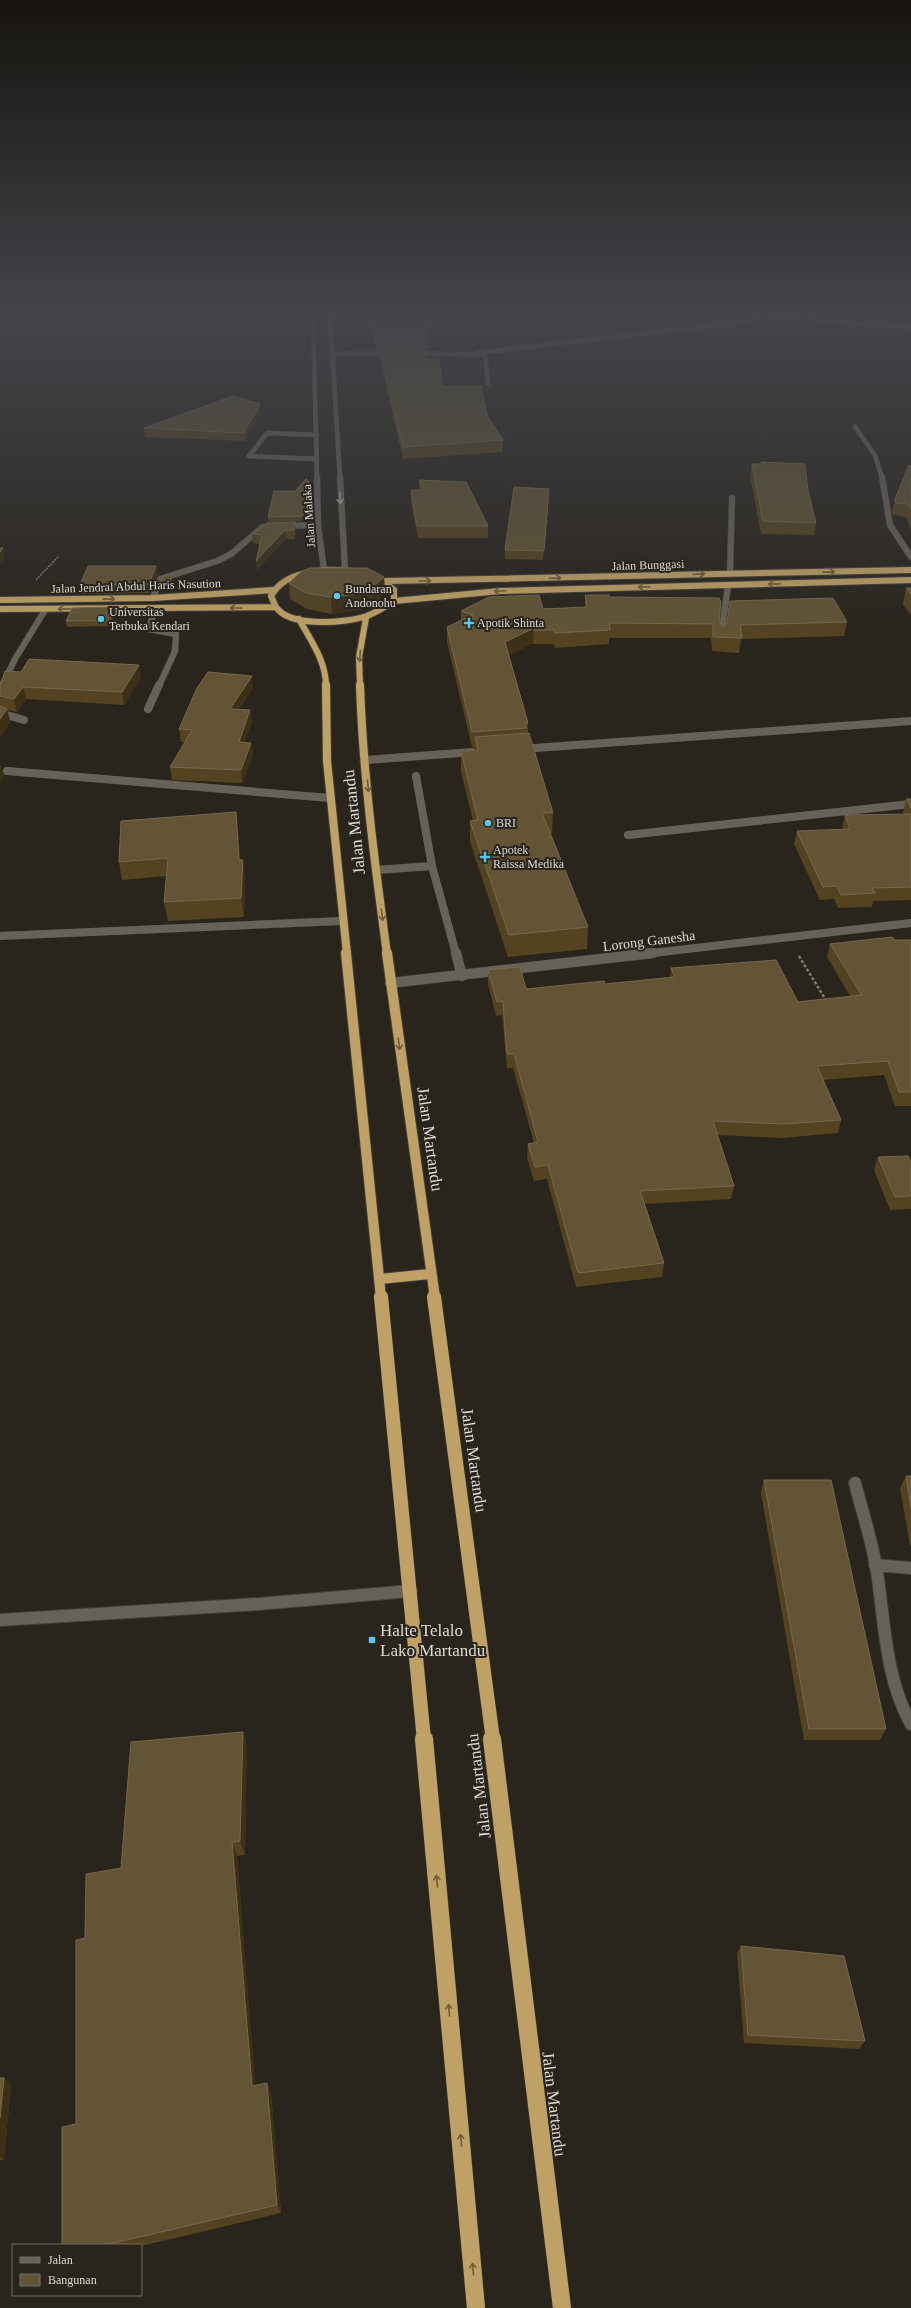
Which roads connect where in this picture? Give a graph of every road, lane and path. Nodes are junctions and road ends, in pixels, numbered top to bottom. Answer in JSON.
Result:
{"nodes":[{"id":1,"x":317,"y":424,"type":"edge"},
{"id":2,"x":337,"y":424,"type":"edge"},
{"id":3,"x":855,"y":427,"type":"dead end"},
{"id":4,"x":317,"y":435,"type":"junction"},
{"id":5,"x":316,"y":459,"type":"junction"},
{"id":6,"x":732,"y":498,"type":"dead end"},
{"id":7,"x":318,"y":525,"type":"junction"},
{"id":8,"x":911,"y":557,"type":"edge"},
{"id":9,"x":324,"y":570,"type":"junction"},
{"id":10,"x":345,"y":570,"type":"junction"},
{"id":11,"x":911,"y":570,"type":"edge"},
{"id":12,"x":730,"y":573,"type":"junction"},
{"id":13,"x":911,"y":580,"type":"edge"},
{"id":14,"x":386,"y":581,"type":"junction"},
{"id":15,"x":728,"y":585,"type":"junction"},
{"id":16,"x":273,"y":590,"type":"junction"},
{"id":17,"x":153,"y":598,"type":"junction"},
{"id":18,"x":0,"y":600,"type":"edge"},
{"id":19,"x":394,"y":601,"type":"junction"},
{"id":20,"x":275,"y":608,"type":"junction"},
{"id":21,"x":0,"y":609,"type":"edge"},
{"id":22,"x":156,"y":609,"type":"junction"},
{"id":23,"x":45,"y":610,"type":"junction"},
{"id":24,"x":366,"y":618,"type":"junction"},
{"id":25,"x":299,"y":619,"type":"junction"},
{"id":26,"x":721,"y":637,"type":"edge"},
{"id":27,"x":0,"y":691,"type":"edge"},
{"id":28,"x":148,"y":709,"type":"dead end"},
{"id":29,"x":0,"y":713,"type":"edge"},
{"id":30,"x":24,"y":720,"type":"dead end"},
{"id":31,"x":911,"y":721,"type":"edge"},
{"id":32,"x":516,"y":749,"type":"edge"},
{"id":33,"x":484,"y":752,"type":"edge"},
{"id":34,"x":366,"y":760,"type":"junction"},
{"id":35,"x":7,"y":771,"type":"dead end"},
{"id":36,"x":416,"y":776,"type":"dead end"},
{"id":37,"x":330,"y":798,"type":"junction"},
{"id":38,"x":911,"y":804,"type":"edge"},
{"id":39,"x":628,"y":835,"type":"dead end"},
{"id":40,"x":432,"y":866,"type":"junction"},
{"id":41,"x":376,"y":870,"type":"junction"},
{"id":42,"x":342,"y":921,"type":"junction"},
{"id":43,"x":911,"y":923,"type":"edge"},
{"id":44,"x":0,"y":936,"type":"edge"},
{"id":45,"x":788,"y":937,"type":"junction"},
{"id":46,"x":462,"y":976,"type":"junction"},
{"id":47,"x":390,"y":983,"type":"junction"},
{"id":48,"x":831,"y":1009,"type":"edge"},
{"id":49,"x":430,"y":1274,"type":"junction"},
{"id":50,"x":380,"y":1279,"type":"junction"},
{"id":51,"x":855,"y":1483,"type":"dead end"},
{"id":52,"x":875,"y":1565,"type":"junction"},
{"id":53,"x":911,"y":1568,"type":"edge"},
{"id":54,"x":411,"y":1591,"type":"junction"},
{"id":55,"x":0,"y":1620,"type":"edge"},
{"id":56,"x":911,"y":1724,"type":"edge"},
{"id":57,"x":476,"y":2308,"type":"edge"},
{"id":58,"x":562,"y":2308,"type":"edge"}],
"edges":[{"from":1,"to":4,"type":"street","name":"Jalan Malaka"},
{"from":2,"to":10,"type":"street","one_way":true},
{"from":3,"to":8,"type":"street"},
{"from":4,"to":5,"type":"street","name":"Jalan Malaka"},
{"from":4,"to":5,"type":"street"},
{"from":5,"to":7,"type":"street","name":"Jalan Malaka"},
{"from":6,"to":12,"type":"street"},
{"from":7,"to":9,"type":"street","name":"Jalan Malaka"},
{"from":7,"to":17,"type":"street"},
{"from":9,"to":10,"type":"highway"},
{"from":9,"to":16,"type":"highway"},
{"from":10,"to":14,"type":"highway"},
{"from":12,"to":11,"type":"highway","name":"Jalan Bunggasi","one_way":true},
{"from":14,"to":12,"type":"highway","name":"Jalan Bunggasi","one_way":true},
{"from":13,"to":15,"type":"highway","name":"Jalan Bunggasi","one_way":true},
{"from":14,"to":19,"type":"highway"},
{"from":15,"to":19,"type":"highway","name":"Jalan Bunggasi","one_way":true},
{"from":15,"to":26,"type":"street"},
{"from":16,"to":17,"type":"highway","name":"Jalan Jendral Abdul Haris Nasution"},
{"from":16,"to":20,"type":"highway"},
{"from":18,"to":17,"type":"highway","name":"Jalan Jendral Abdul Haris Nasution","one_way":true},
{"from":19,"to":24,"type":"highway"},
{"from":20,"to":22,"type":"highway","name":"Jalan Jendral Abdul Haris Nasution","one_way":true},
{"from":20,"to":25,"type":"highway"},
{"from":21,"to":23,"type":"highway","name":"Jalan Jendral Abdul Haris Nasution"},
{"from":22,"to":23,"type":"highway","name":"Jalan Jendral Abdul Haris Nasution","one_way":true},
{"from":22,"to":28,"type":"street"},
{"from":23,"to":27,"type":"street"},
{"from":24,"to":25,"type":"highway"},
{"from":24,"to":34,"type":"highway","name":"Jalan Martandu","one_way":true},
{"from":25,"to":37,"type":"highway","name":"Jalan Martandu"},
{"from":29,"to":30,"type":"street"},
{"from":31,"to":32,"type":"street"},
{"from":33,"to":34,"type":"street"},
{"from":34,"to":41,"type":"highway","name":"Jalan Martandu","one_way":true},
{"from":35,"to":37,"type":"street"},
{"from":36,"to":40,"type":"street"},
{"from":37,"to":42,"type":"highway","name":"Jalan Martandu"},
{"from":38,"to":39,"type":"street"},
{"from":40,"to":41,"type":"street"},
{"from":40,"to":46,"type":"street"},
{"from":41,"to":47,"type":"highway","name":"Jalan Martandu","one_way":true},
{"from":42,"to":44,"type":"street"},
{"from":42,"to":50,"type":"highway","name":"Jalan Martandu"},
{"from":43,"to":45,"type":"street","name":"Lorong Ganesha"},
{"from":45,"to":46,"type":"street","name":"Lorong Ganesha"},
{"from":45,"to":48,"type":"path"},
{"from":46,"to":47,"type":"street","name":"Lorong Ganesha"},
{"from":47,"to":49,"type":"highway","name":"Jalan Martandu","one_way":true},
{"from":49,"to":50,"type":"highway"},
{"from":49,"to":58,"type":"highway","name":"Jalan Martandu"},
{"from":50,"to":54,"type":"highway","name":"Jalan Martandu"},
{"from":51,"to":52,"type":"street"},
{"from":52,"to":53,"type":"street"},
{"from":52,"to":56,"type":"street"},
{"from":54,"to":55,"type":"street"},
{"from":57,"to":54,"type":"highway","name":"Jalan Martandu","one_way":true}]}
